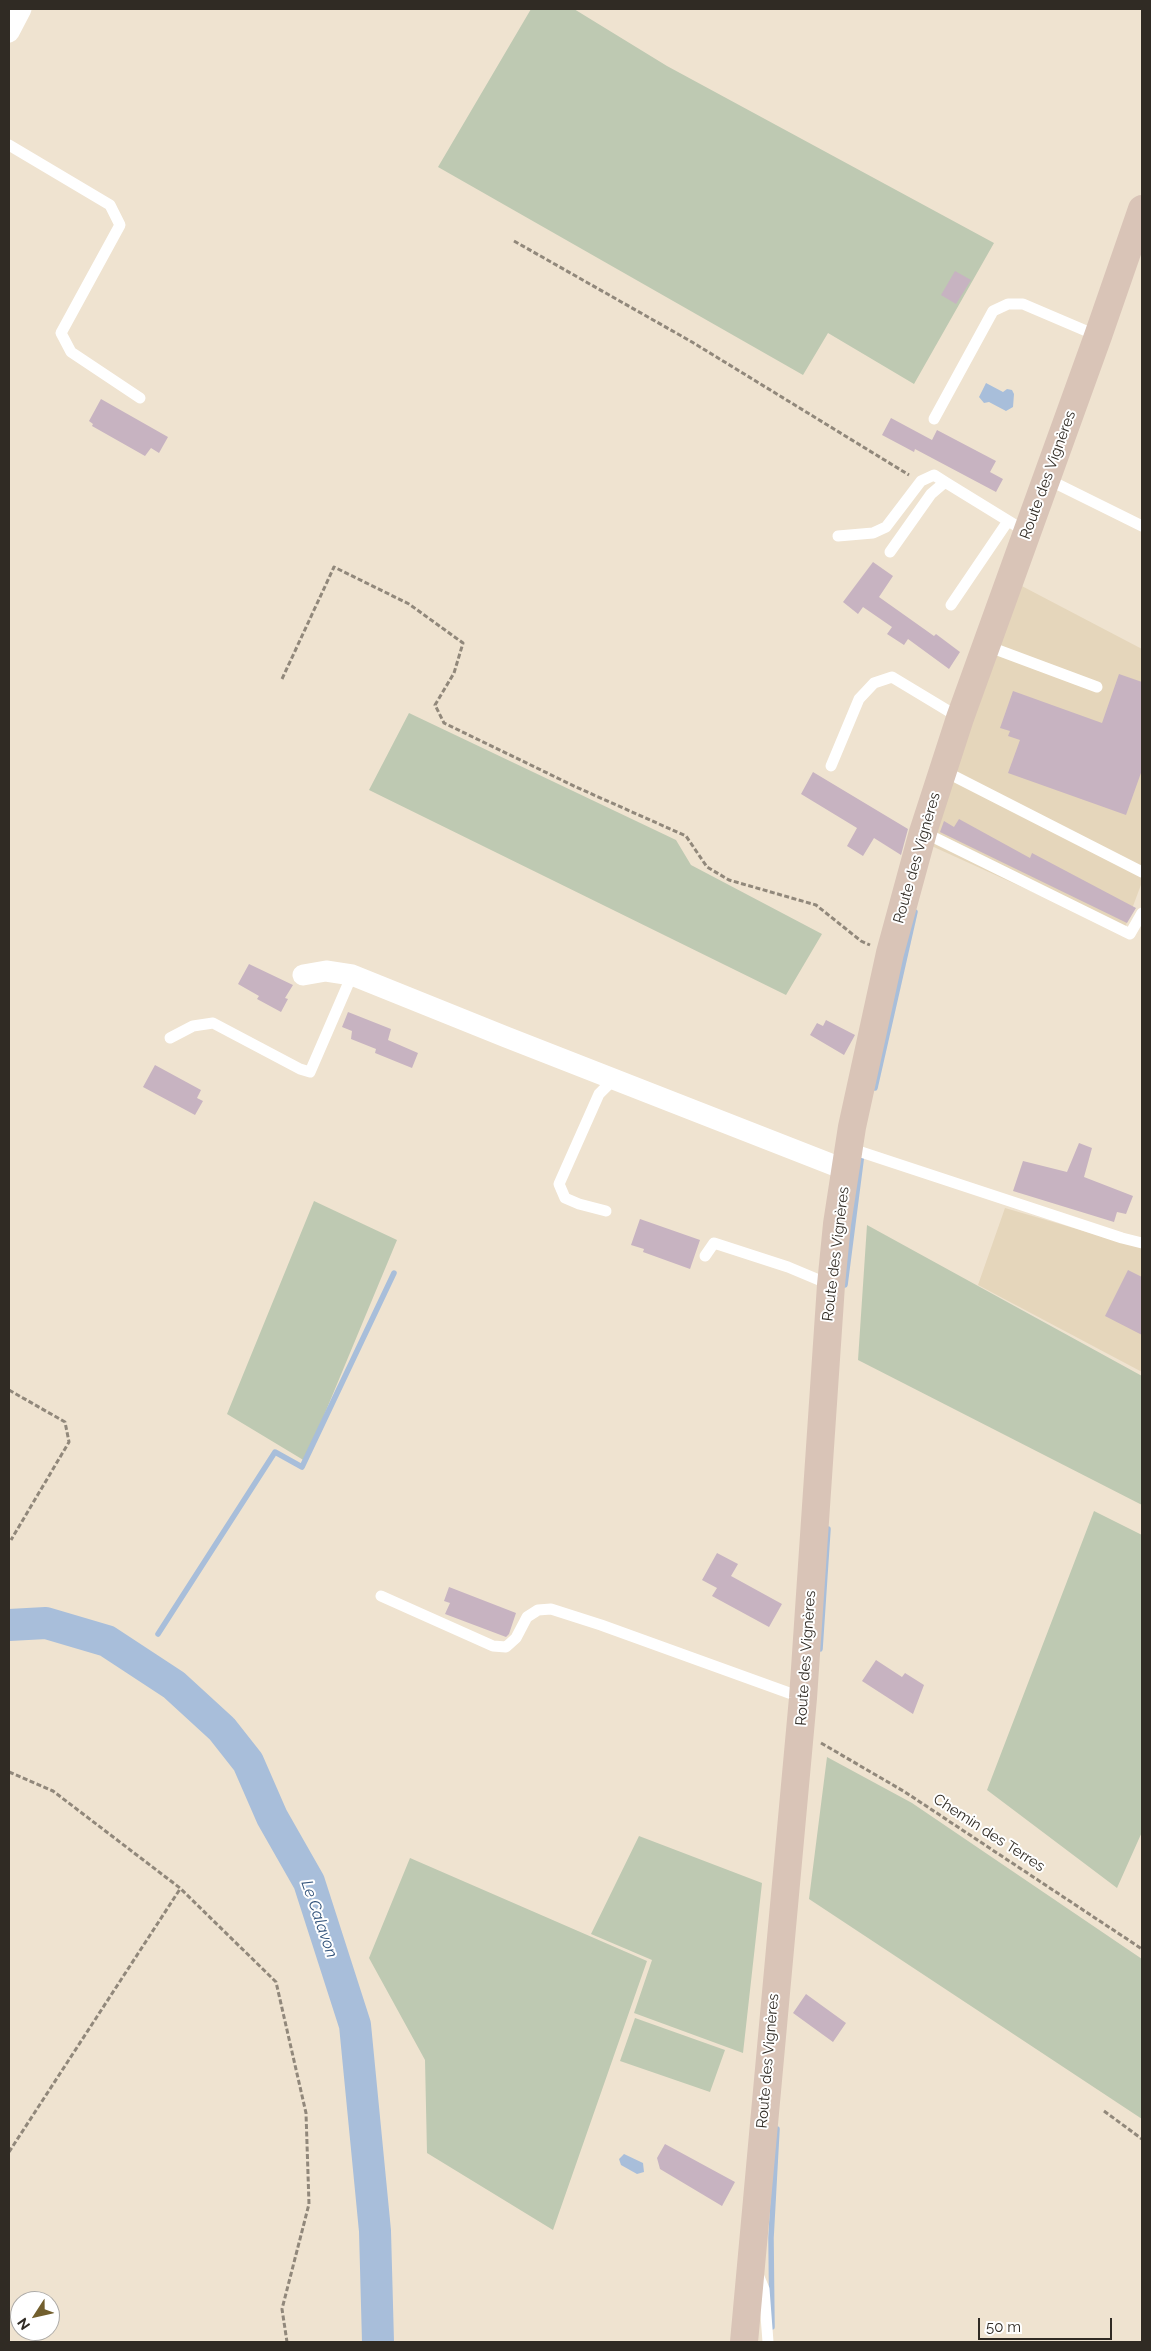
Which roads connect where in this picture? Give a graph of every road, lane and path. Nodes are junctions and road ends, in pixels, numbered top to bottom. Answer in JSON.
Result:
{"nodes":[{"id":1,"x":21,"y":9,"type":"edge"},
{"id":2,"x":9,"y":32,"type":"edge"},
{"id":3,"x":9,"y":145,"type":"edge"},
{"id":4,"x":1142,"y":209,"type":"edge"},
{"id":5,"x":514,"y":241,"type":"dead end"},
{"id":6,"x":1098,"y":336,"type":"junction"},
{"id":7,"x":140,"y":398,"type":"dead end"},
{"id":8,"x":934,"y":419,"type":"dead end"},
{"id":9,"x":1047,"y":479,"type":"junction"},
{"id":10,"x":921,"y":480,"type":"junction"},
{"id":11,"x":945,"y":482,"type":"junction"},
{"id":12,"x":1142,"y":526,"type":"edge"},
{"id":13,"x":1018,"y":527,"type":"junction"},
{"id":14,"x":838,"y":536,"type":"dead end"},
{"id":15,"x":890,"y":552,"type":"dead end"},
{"id":16,"x":951,"y":605,"type":"dead end"},
{"id":17,"x":987,"y":646,"type":"junction"},
{"id":18,"x":282,"y":679,"type":"dead end"},
{"id":19,"x":1098,"y":687,"type":"dead end"},
{"id":20,"x":960,"y":718,"type":"junction"},
{"id":21,"x":831,"y":766,"type":"dead end"},
{"id":22,"x":942,"y":770,"type":"junction"},
{"id":23,"x":923,"y":832,"type":"junction"},
{"id":24,"x":1142,"y":872,"type":"edge"},
{"id":25,"x":1142,"y":913,"type":"edge"},
{"id":26,"x":890,"y":953,"type":"junction"},
{"id":27,"x":352,"y":974,"type":"junction"},
{"id":28,"x":303,"y":975,"type":"dead end"},
{"id":29,"x":170,"y":1038,"type":"dead end"},
{"id":30,"x":613,"y":1080,"type":"junction"},
{"id":31,"x":847,"y":1159,"type":"junction"},
{"id":32,"x":606,"y":1211,"type":"dead end"},
{"id":33,"x":1142,"y":1243,"type":"edge"},
{"id":34,"x":705,"y":1256,"type":"dead end"},
{"id":35,"x":830,"y":1285,"type":"junction"},
{"id":36,"x":9,"y":1390,"type":"edge"},
{"id":37,"x":11,"y":1540,"type":"dead end"},
{"id":38,"x":381,"y":1596,"type":"dead end"},
{"id":39,"x":803,"y":1698,"type":"junction"},
{"id":40,"x":819,"y":1742,"type":"dead end"},
{"id":41,"x":9,"y":1772,"type":"edge"},
{"id":42,"x":180,"y":1888,"type":"junction"},
{"id":43,"x":1142,"y":1949,"type":"edge"},
{"id":44,"x":1104,"y":2112,"type":"dead end"},
{"id":45,"x":1142,"y":2139,"type":"edge"},
{"id":46,"x":9,"y":2152,"type":"edge"},
{"id":47,"x":751,"y":2259,"type":"junction"},
{"id":48,"x":287,"y":2342,"type":"edge"},
{"id":49,"x":744,"y":2342,"type":"edge"},
{"id":50,"x":768,"y":2342,"type":"edge"}],
"edges":[{"from":1,"to":2,"type":"street"},
{"from":3,"to":7,"type":"lane"},
{"from":4,"to":6,"type":"street","name":"Route des Vignères"},
{"from":5,"to":10,"type":"path"},
{"from":6,"to":8,"type":"lane"},
{"from":6,"to":9,"type":"street","name":"Route des Vignères"},
{"from":9,"to":12,"type":"lane"},
{"from":9,"to":13,"type":"street","name":"Route des Vignères"},
{"from":10,"to":11,"type":"lane"},
{"from":10,"to":14,"type":"lane"},
{"from":11,"to":13,"type":"lane"},
{"from":11,"to":15,"type":"lane"},
{"from":13,"to":16,"type":"lane"},
{"from":13,"to":17,"type":"street","name":"Route des Vignères"},
{"from":17,"to":19,"type":"lane"},
{"from":17,"to":20,"type":"street","name":"Route des Vignères"},
{"from":18,"to":26,"type":"path"},
{"from":20,"to":21,"type":"lane"},
{"from":20,"to":22,"type":"street","name":"Route des Vignères"},
{"from":22,"to":23,"type":"street","name":"Route des Vignères"},
{"from":22,"to":24,"type":"lane"},
{"from":23,"to":25,"type":"lane"},
{"from":23,"to":26,"type":"street","name":"Route des Vignères"},
{"from":26,"to":31,"type":"street","name":"Route des Vignères"},
{"from":27,"to":28,"type":"street"},
{"from":27,"to":29,"type":"lane"},
{"from":27,"to":30,"type":"street"},
{"from":30,"to":31,"type":"street"},
{"from":30,"to":32,"type":"lane"},
{"from":31,"to":33,"type":"lane"},
{"from":31,"to":35,"type":"street","name":"Route des Vignères"},
{"from":34,"to":35,"type":"lane"},
{"from":35,"to":39,"type":"street","name":"Route des Vignères"},
{"from":36,"to":37,"type":"path"},
{"from":38,"to":39,"type":"lane"},
{"from":39,"to":47,"type":"street","name":"Route des Vignères"},
{"from":40,"to":43,"type":"path","name":"Chemin des Terres"},
{"from":41,"to":42,"type":"path"},
{"from":42,"to":46,"type":"path"},
{"from":42,"to":48,"type":"path"},
{"from":44,"to":45,"type":"path"},
{"from":47,"to":49,"type":"street","name":"Route des Vignères"},
{"from":47,"to":50,"type":"lane"}]}
